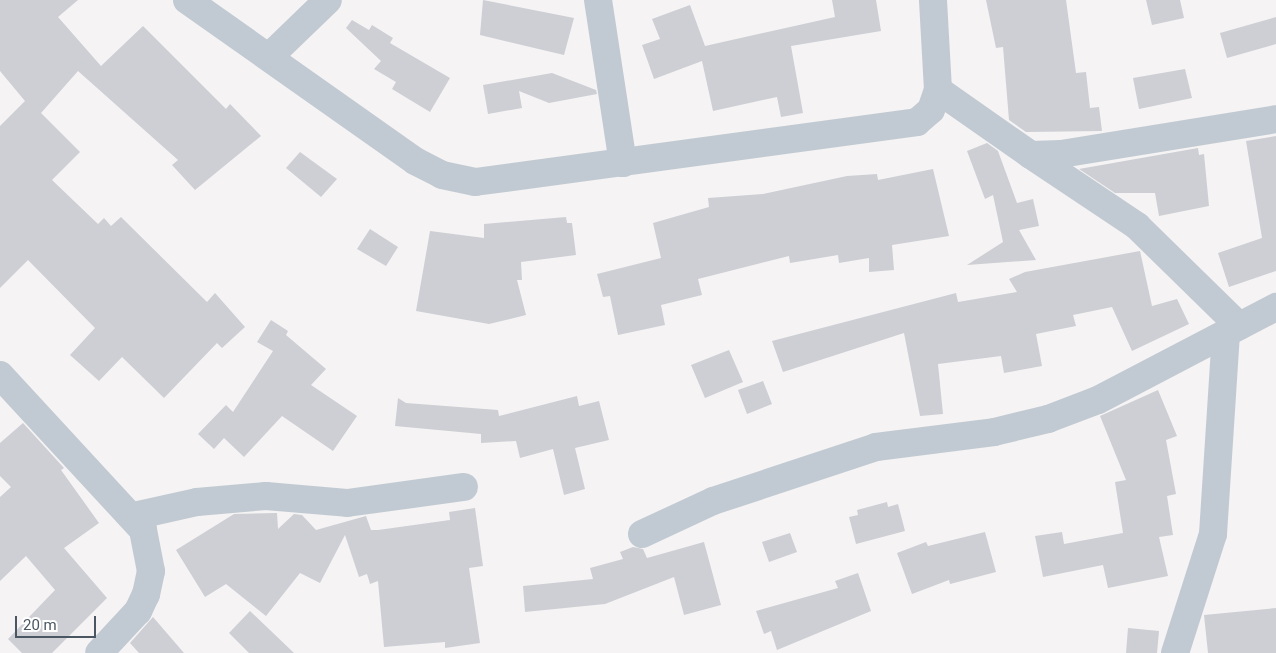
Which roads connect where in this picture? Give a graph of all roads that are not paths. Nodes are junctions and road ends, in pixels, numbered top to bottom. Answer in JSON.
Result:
{"nodes":[{"id":1,"x":187,"y":0,"type":"edge"},
{"id":2,"x":328,"y":0,"type":"edge"},
{"id":3,"x":598,"y":0,"type":"edge"},
{"id":4,"x":933,"y":0,"type":"edge"},
{"id":5,"x":271,"y":55,"type":"junction"},
{"id":6,"x":938,"y":90,"type":"junction"},
{"id":7,"x":1276,"y":119,"type":"edge"},
{"id":8,"x":1031,"y":154,"type":"junction"},
{"id":9,"x":623,"y":163,"type":"junction"},
{"id":10,"x":1276,"y":307,"type":"edge"},
{"id":11,"x":1233,"y":330,"type":"junction"},
{"id":12,"x":0,"y":375,"type":"edge"},
{"id":13,"x":464,"y":487,"type":"dead end"},
{"id":14,"x":134,"y":516,"type":"junction"},
{"id":15,"x":642,"y":534,"type":"dead end"},
{"id":16,"x":99,"y":653,"type":"edge"},
{"id":17,"x":1175,"y":653,"type":"edge"}],
"edges":[{"from":1,"to":5,"type":"street"},
{"from":2,"to":5,"type":"street"},
{"from":3,"to":9,"type":"street"},
{"from":4,"to":6,"type":"street"},
{"from":5,"to":9,"type":"street"},
{"from":6,"to":8,"type":"street"},
{"from":6,"to":9,"type":"street"},
{"from":7,"to":8,"type":"street"},
{"from":8,"to":11,"type":"street"},
{"from":10,"to":11,"type":"street"},
{"from":11,"to":15,"type":"street"},
{"from":11,"to":17,"type":"street"},
{"from":12,"to":14,"type":"street"},
{"from":13,"to":14,"type":"street"},
{"from":14,"to":16,"type":"street"}]}
